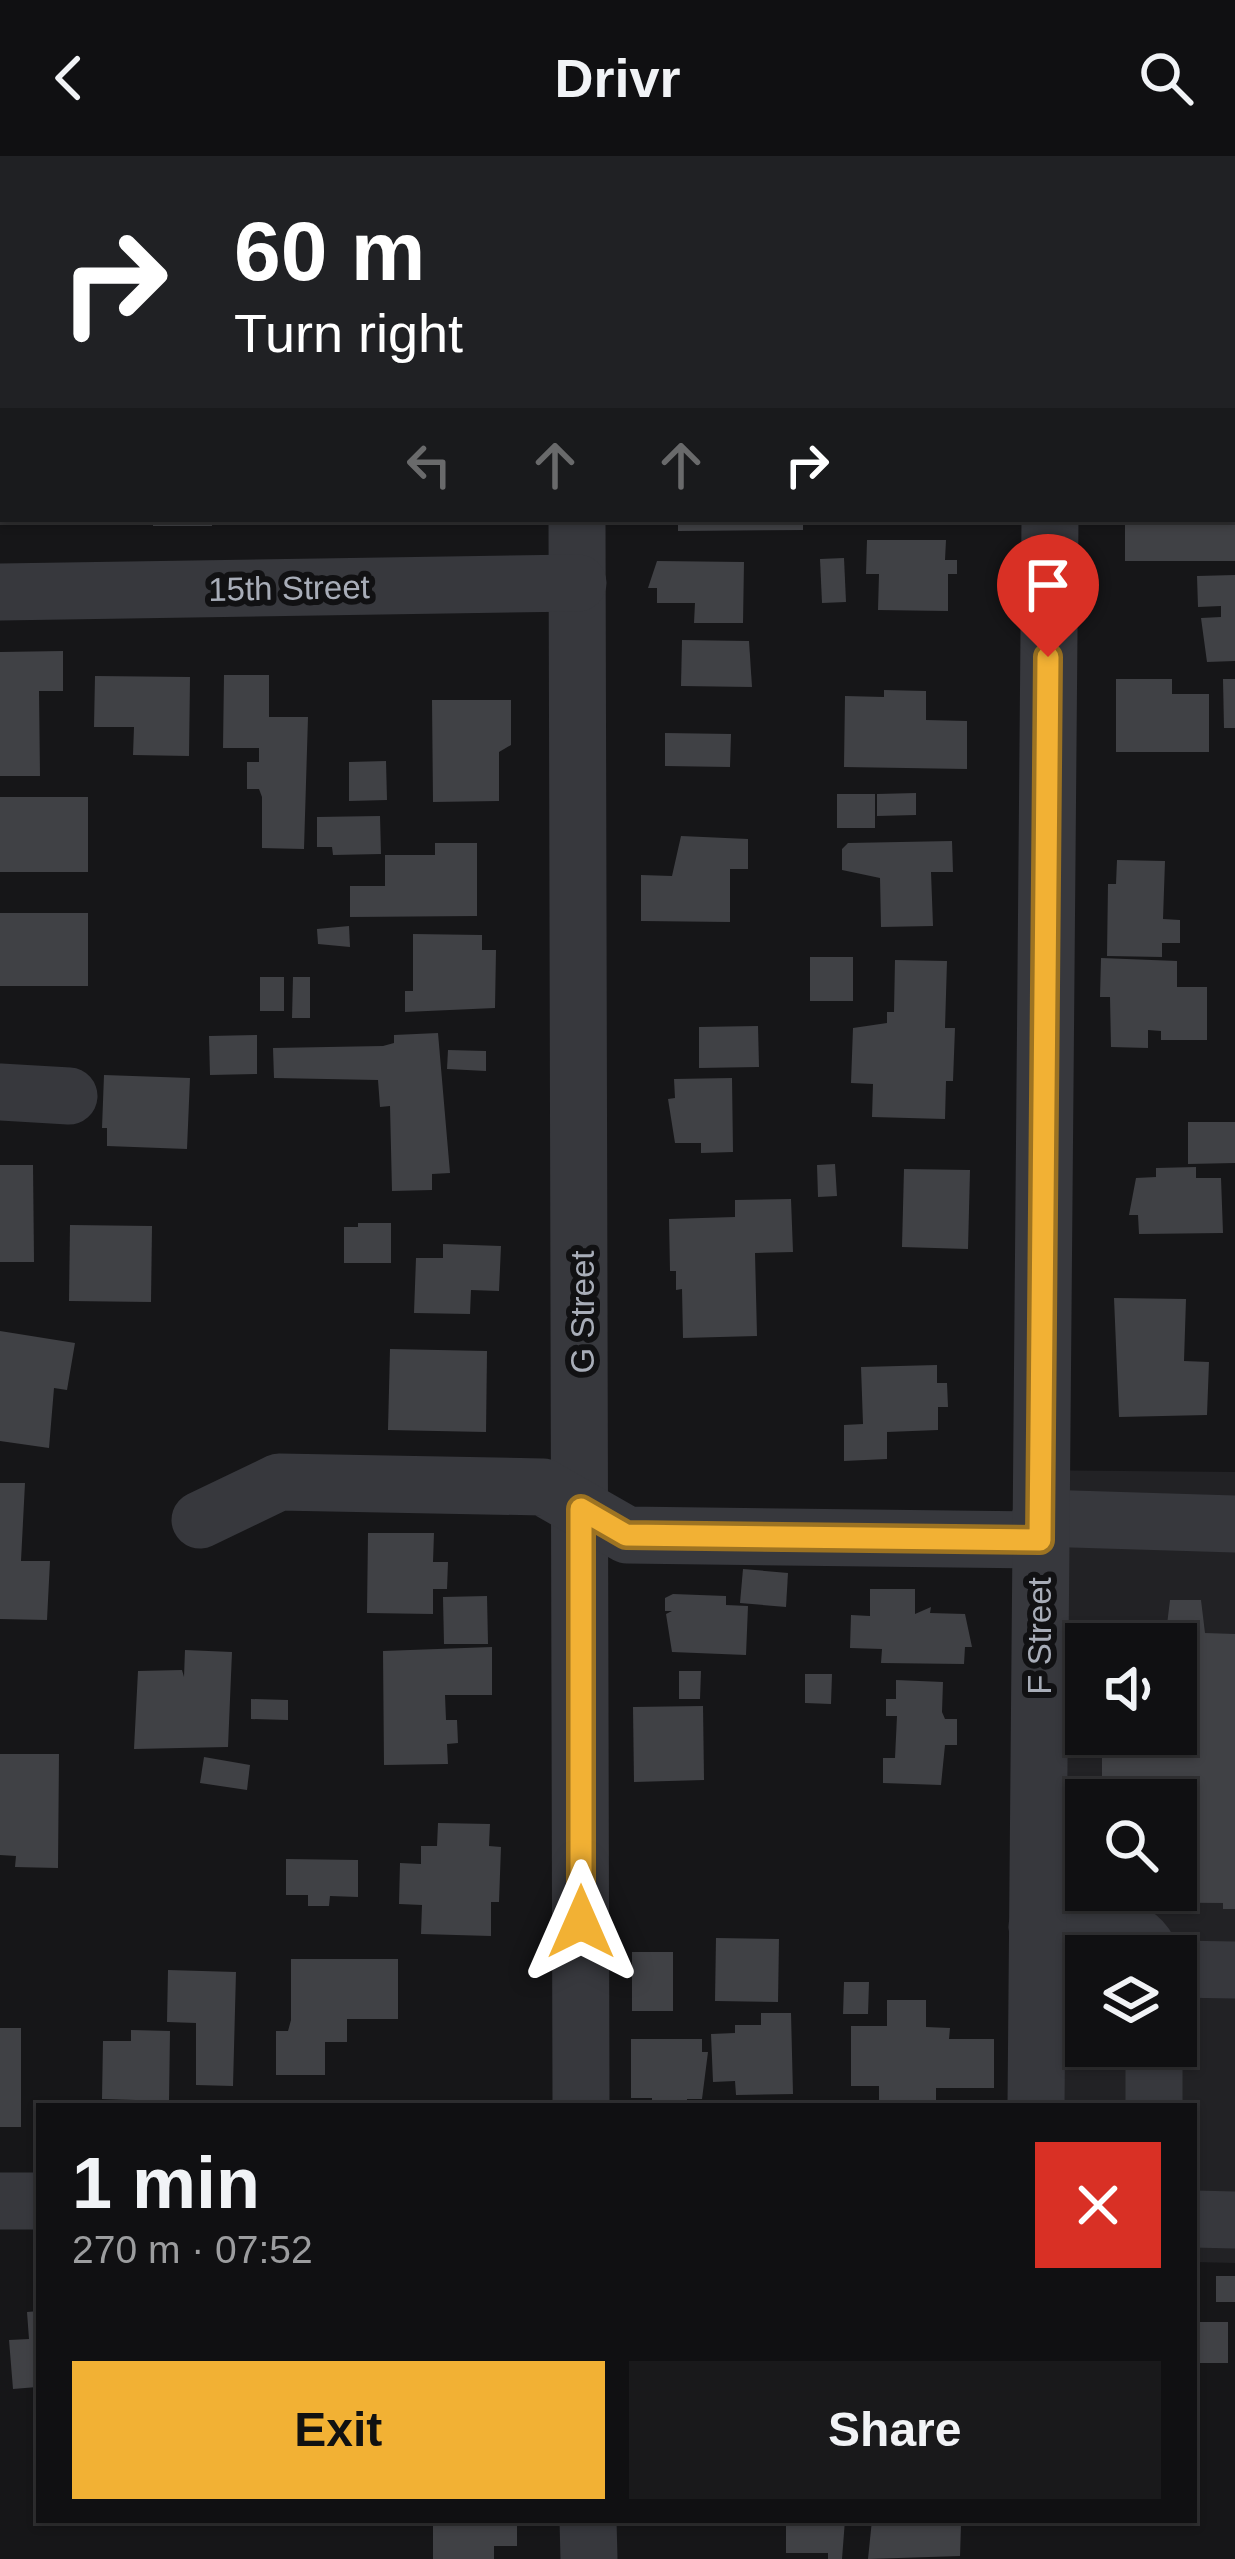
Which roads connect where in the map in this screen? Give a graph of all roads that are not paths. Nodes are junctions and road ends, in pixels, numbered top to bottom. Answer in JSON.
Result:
{"nodes":[{"id":1,"x":577,"y":522,"type":"edge"},
{"id":2,"x":1050,"y":522,"type":"edge"},
{"id":3,"x":578,"y":584,"type":"junction"},
{"id":4,"x":0,"y":592,"type":"edge"},
{"id":5,"x":0,"y":1092,"type":"edge"},
{"id":6,"x":69,"y":1096,"type":"dead end"},
{"id":7,"x":581,"y":1509,"type":"junction"},
{"id":8,"x":200,"y":1520,"type":"dead end"},
{"id":9,"x":1235,"y":1524,"type":"edge"},
{"id":10,"x":1040,"y":1529,"type":"junction"},
{"id":11,"x":1037,"y":1927,"type":"junction"},
{"id":12,"x":1135,"y":1935,"type":"edge"},
{"id":13,"x":1197,"y":1970,"type":"edge"},
{"id":14,"x":1235,"y":1970,"type":"edge"},
{"id":15,"x":1154,"y":2067,"type":"edge"},
{"id":16,"x":581,"y":2103,"type":"edge"},
{"id":17,"x":1036,"y":2103,"type":"edge"},
{"id":18,"x":1154,"y":2103,"type":"edge"},
{"id":19,"x":0,"y":2201,"type":"edge"},
{"id":20,"x":36,"y":2201,"type":"edge"},
{"id":21,"x":1197,"y":2219,"type":"edge"},
{"id":22,"x":1235,"y":2220,"type":"edge"},
{"id":23,"x":588,"y":2523,"type":"edge"},
{"id":24,"x":589,"y":2559,"type":"edge"}],
"edges":[{"from":1,"to":3,"type":"street","name":"G Street"},
{"from":2,"to":10,"type":"street","name":"F Street"},
{"from":3,"to":4,"type":"street","name":"15th Street"},
{"from":3,"to":7,"type":"street","name":"G Street"},
{"from":5,"to":6,"type":"street"},
{"from":7,"to":8,"type":"street"},
{"from":7,"to":10,"type":"street"},
{"from":7,"to":16,"type":"street","name":"G Street"},
{"from":9,"to":10,"type":"street"},
{"from":10,"to":11,"type":"street","name":"F Street"},
{"from":11,"to":12,"type":"street"},
{"from":11,"to":17,"type":"street","name":"F Street"},
{"from":13,"to":14,"type":"street"},
{"from":15,"to":18,"type":"street"},
{"from":19,"to":20,"type":"street"},
{"from":21,"to":22,"type":"street"},
{"from":23,"to":24,"type":"street"}]}
